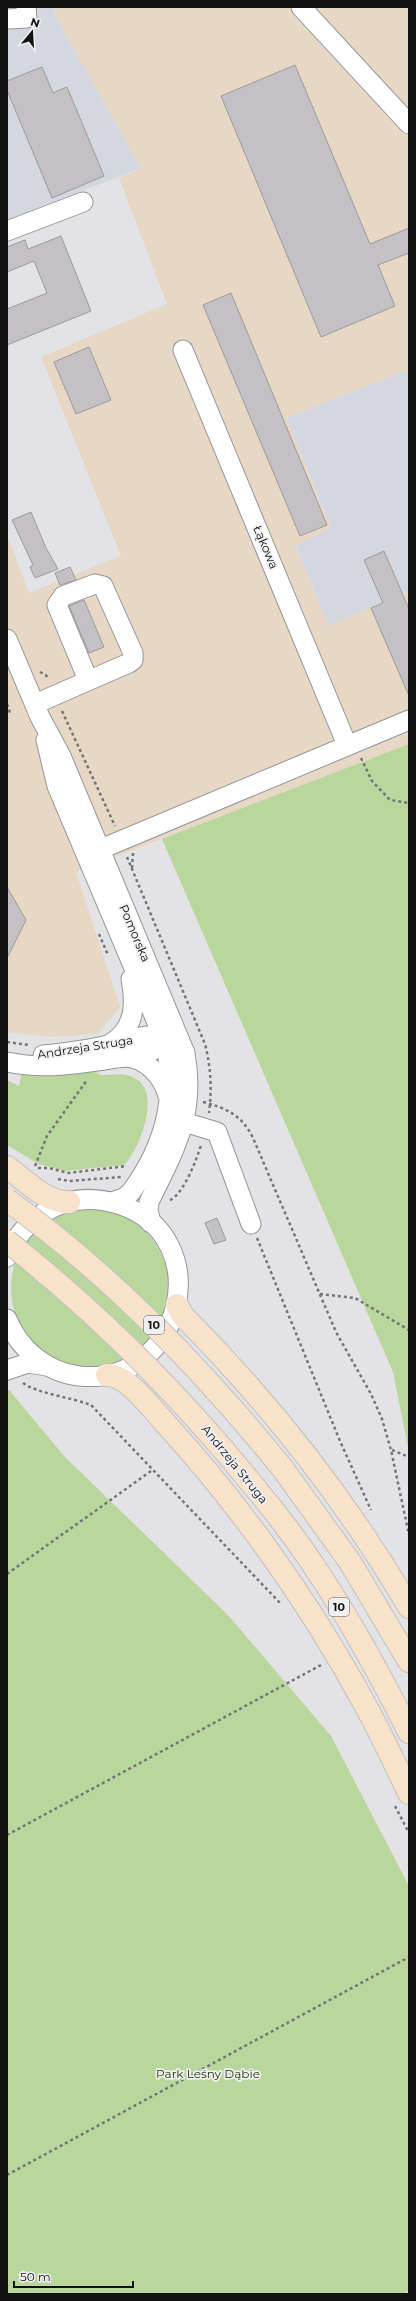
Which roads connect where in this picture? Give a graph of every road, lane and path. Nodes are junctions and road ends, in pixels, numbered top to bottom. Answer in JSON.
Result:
{"nodes":[{"id":1,"x":26,"y":7,"type":"edge"},
{"id":2,"x":301,"y":7,"type":"edge"},
{"id":3,"x":7,"y":19,"type":"edge"},
{"id":4,"x":409,"y":124,"type":"edge"},
{"id":5,"x":83,"y":202,"type":"dead end"},
{"id":6,"x":7,"y":231,"type":"edge"},
{"id":7,"x":183,"y":350,"type":"dead end"},
{"id":8,"x":7,"y":639,"type":"edge"},
{"id":9,"x":88,"y":680,"type":"junction"},
{"id":10,"x":7,"y":704,"type":"edge"},
{"id":11,"x":37,"y":711,"type":"junction"},
{"id":12,"x":10,"y":712,"type":"dead end"},
{"id":13,"x":409,"y":720,"type":"edge"},
{"id":14,"x":351,"y":744,"type":"junction"},
{"id":15,"x":409,"y":803,"type":"edge"},
{"id":16,"x":93,"y":853,"type":"junction"},
{"id":17,"x":99,"y":931,"type":"dead end"},
{"id":18,"x":121,"y":938,"type":"junction"},
{"id":19,"x":110,"y":958,"type":"dead end"},
{"id":20,"x":171,"y":1016,"type":"junction"},
{"id":21,"x":164,"y":1038,"type":"junction"},
{"id":22,"x":114,"y":1051,"type":"junction"},
{"id":23,"x":185,"y":1053,"type":"junction"},
{"id":24,"x":7,"y":1055,"type":"edge"},
{"id":25,"x":7,"y":1062,"type":"edge"},
{"id":26,"x":82,"y":1077,"type":"dead end"},
{"id":27,"x":203,"y":1102,"type":"dead end"},
{"id":28,"x":169,"y":1103,"type":"junction"},
{"id":29,"x":184,"y":1122,"type":"junction"},
{"id":30,"x":131,"y":1164,"type":"dead end"},
{"id":31,"x":7,"y":1167,"type":"edge"},
{"id":32,"x":7,"y":1200,"type":"edge"},
{"id":33,"x":69,"y":1202,"type":"junction"},
{"id":34,"x":111,"y":1202,"type":"junction"},
{"id":35,"x":151,"y":1223,"type":"junction"},
{"id":36,"x":251,"y":1224,"type":"joint"},
{"id":37,"x":7,"y":1241,"type":"edge"},
{"id":38,"x":7,"y":1257,"type":"edge"},
{"id":39,"x":320,"y":1294,"type":"junction"},
{"id":40,"x":178,"y":1305,"type":"junction"},
{"id":41,"x":8,"y":1328,"type":"edge"},
{"id":42,"x":409,"y":1330,"type":"edge"},
{"id":43,"x":47,"y":1366,"type":"junction"},
{"id":44,"x":9,"y":1370,"type":"edge"},
{"id":45,"x":107,"y":1375,"type":"junction"},
{"id":46,"x":391,"y":1450,"type":"junction"},
{"id":47,"x":409,"y":1457,"type":"edge"},
{"id":48,"x":152,"y":1471,"type":"junction"},
{"id":49,"x":374,"y":1518,"type":"dead end"},
{"id":50,"x":409,"y":1535,"type":"edge"},
{"id":51,"x":7,"y":1574,"type":"edge"},
{"id":52,"x":282,"y":1605,"type":"dead end"},
{"id":53,"x":409,"y":1607,"type":"edge"},
{"id":54,"x":319,"y":1661,"type":"dead end"},
{"id":55,"x":409,"y":1661,"type":"edge"},
{"id":56,"x":321,"y":1665,"type":"junction"},
{"id":57,"x":325,"y":1671,"type":"dead end"},
{"id":58,"x":409,"y":1732,"type":"edge"},
{"id":59,"x":401,"y":1797,"type":"edge"},
{"id":60,"x":409,"y":1832,"type":"edge"},
{"id":61,"x":7,"y":1835,"type":"edge"},
{"id":62,"x":409,"y":1958,"type":"edge"},
{"id":63,"x":7,"y":2175,"type":"edge"}],
"edges":[{"from":1,"to":3,"type":"street"},
{"from":2,"to":4,"type":"street"},
{"from":5,"to":6,"type":"street"},
{"from":7,"to":14,"type":"street","name":"Łąkowa"},
{"from":8,"to":11,"type":"street","name":"Pomorska"},
{"from":9,"to":9,"type":"street"},
{"from":9,"to":11,"type":"street"},
{"from":10,"to":12,"type":"path"},
{"from":11,"to":16,"type":"street","name":"Pomorska"},
{"from":13,"to":14,"type":"street"},
{"from":14,"to":15,"type":"path"},
{"from":14,"to":16,"type":"street"},
{"from":16,"to":18,"type":"street","name":"Pomorska"},
{"from":16,"to":20,"type":"street","name":"Pomorska"},
{"from":17,"to":19,"type":"path"},
{"from":18,"to":21,"type":"street","name":"Pomorska"},
{"from":18,"to":22,"type":"street","name":"Pomorska"},
{"from":20,"to":21,"type":"street","name":"Pomorska"},
{"from":20,"to":23,"type":"street","name":"Pomorska"},
{"from":21,"to":22,"type":"street","name":"Andrzeja Struga"},
{"from":21,"to":23,"type":"street","name":"Pomorska"},
{"from":21,"to":28,"type":"street","name":"Pomorska"},
{"from":22,"to":24,"type":"street","name":"Andrzeja Struga"},
{"from":22,"to":25,"type":"street","name":"Andrzeja Struga"},
{"from":22,"to":28,"type":"street","name":"Andrzeja Struga"},
{"from":23,"to":29,"type":"street","name":"Pomorska"},
{"from":26,"to":30,"type":"path"},
{"from":27,"to":39,"type":"path"},
{"from":28,"to":34,"type":"street","name":"Pomorska"},
{"from":29,"to":35,"type":"street","name":"Pomorska"},
{"from":29,"to":36,"type":"street"},
{"from":31,"to":33,"type":"main road"},
{"from":32,"to":55,"type":"main road","number":"10","bridge":true},
{"from":33,"to":34,"type":"street"},
{"from":33,"to":38,"type":"street"},
{"from":34,"to":35,"type":"street"},
{"from":35,"to":40,"type":"street"},
{"from":36,"to":49,"type":"path"},
{"from":37,"to":58,"type":"main road","name":"Andrzeja Struga","number":"10","bridge":true},
{"from":39,"to":42,"type":"path"},
{"from":39,"to":46,"type":"path"},
{"from":40,"to":45,"type":"street"},
{"from":40,"to":53,"type":"main road"},
{"from":41,"to":43,"type":"street"},
{"from":43,"to":44,"type":"street"},
{"from":43,"to":45,"type":"street"},
{"from":44,"to":48,"type":"path"},
{"from":45,"to":59,"type":"main road"},
{"from":46,"to":47,"type":"path"},
{"from":46,"to":50,"type":"path"},
{"from":48,"to":51,"type":"path"},
{"from":48,"to":52,"type":"path"},
{"from":54,"to":56,"type":"path"},
{"from":56,"to":57,"type":"path"},
{"from":56,"to":61,"type":"path"},
{"from":59,"to":60,"type":"path"},
{"from":62,"to":63,"type":"path"}]}
